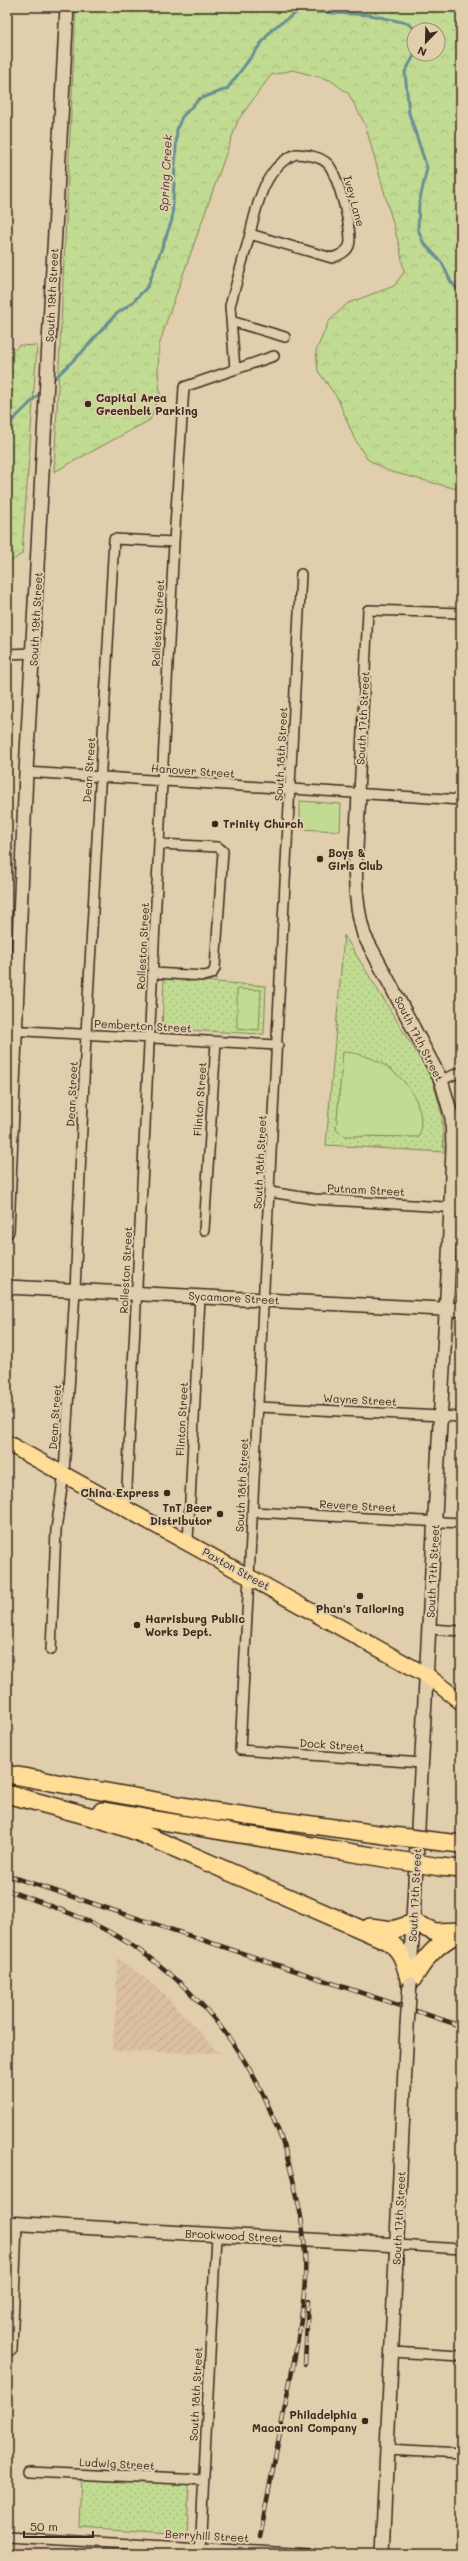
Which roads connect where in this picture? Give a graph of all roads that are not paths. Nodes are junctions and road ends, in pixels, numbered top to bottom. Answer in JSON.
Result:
{"nodes":[{"id":1,"x":67,"y":7,"type":"edge"},
{"id":2,"x":250,"y":234,"type":"junction"},
{"id":3,"x":231,"y":321,"type":"junction"},
{"id":4,"x":285,"y":338,"type":"dead end"},
{"id":5,"x":274,"y":356,"type":"dead end"},
{"id":6,"x":235,"y":369,"type":"junction"},
{"id":7,"x":174,"y":542,"type":"junction"},
{"id":8,"x":301,"y":574,"type":"dead end"},
{"id":9,"x":461,"y":613,"type":"edge"},
{"id":10,"x":34,"y":653,"type":"junction"},
{"id":11,"x":7,"y":654,"type":"edge"},
{"id":12,"x":26,"y":772,"type":"junction"},
{"id":13,"x":100,"y":777,"type":"junction"},
{"id":14,"x":163,"y":781,"type":"junction"},
{"id":15,"x":291,"y":790,"type":"junction"},
{"id":16,"x":359,"y":794,"type":"junction"},
{"id":17,"x":461,"y":800,"type":"edge"},
{"id":18,"x":159,"y":844,"type":"junction"},
{"id":19,"x":154,"y":973,"type":"junction"},
{"id":20,"x":12,"y":1030,"type":"edge"},
{"id":21,"x":86,"y":1034,"type":"junction"},
{"id":22,"x":150,"y":1038,"type":"junction"},
{"id":23,"x":216,"y":1042,"type":"junction"},
{"id":24,"x":278,"y":1045,"type":"junction"},
{"id":25,"x":461,"y":1072,"type":"edge"},
{"id":26,"x":441,"y":1080,"type":"junction"},
{"id":27,"x":270,"y":1192,"type":"junction"},
{"id":28,"x":456,"y":1207,"type":"edge"},
{"id":29,"x":204,"y":1230,"type":"dead end"},
{"id":30,"x":7,"y":1231,"type":"edge"},
{"id":31,"x":7,"y":1286,"type":"edge"},
{"id":32,"x":75,"y":1290,"type":"junction"},
{"id":33,"x":137,"y":1293,"type":"junction"},
{"id":34,"x":200,"y":1297,"type":"junction"},
{"id":35,"x":264,"y":1300,"type":"junction"},
{"id":36,"x":446,"y":1310,"type":"junction"},
{"id":37,"x":461,"y":1310,"type":"edge"},
{"id":38,"x":259,"y":1407,"type":"junction"},
{"id":39,"x":440,"y":1416,"type":"junction"},
{"id":40,"x":461,"y":1417,"type":"edge"},
{"id":41,"x":7,"y":1443,"type":"edge"},
{"id":42,"x":64,"y":1473,"type":"junction"},
{"id":43,"x":126,"y":1507,"type":"junction"},
{"id":44,"x":253,"y":1512,"type":"junction"},
{"id":45,"x":435,"y":1522,"type":"junction"},
{"id":46,"x":461,"y":1523,"type":"edge"},
{"id":47,"x":188,"y":1542,"type":"junction"},
{"id":48,"x":250,"y":1577,"type":"junction"},
{"id":49,"x":430,"y":1629,"type":"junction"},
{"id":50,"x":461,"y":1631,"type":"edge"},
{"id":51,"x":51,"y":1650,"type":"dead end"},
{"id":52,"x":428,"y":1676,"type":"junction"},
{"id":53,"x":461,"y":1702,"type":"edge"},
{"id":54,"x":240,"y":1750,"type":"joint"},
{"id":55,"x":422,"y":1763,"type":"junction"},
{"id":56,"x":7,"y":1774,"type":"edge"},
{"id":57,"x":9,"y":1795,"type":"edge"},
{"id":58,"x":461,"y":1844,"type":"edge"},
{"id":59,"x":461,"y":1869,"type":"edge"},
{"id":60,"x":318,"y":1913,"type":"junction"},
{"id":61,"x":414,"y":1923,"type":"junction"},
{"id":62,"x":461,"y":1931,"type":"edge"},
{"id":63,"x":410,"y":1983,"type":"junction"},
{"id":64,"x":12,"y":2223,"type":"edge"},
{"id":65,"x":216,"y":2235,"type":"junction"},
{"id":66,"x":398,"y":2245,"type":"junction"},
{"id":67,"x":461,"y":2249,"type":"edge"},
{"id":68,"x":9,"y":2350,"type":"edge"},
{"id":69,"x":392,"y":2352,"type":"junction"},
{"id":70,"x":461,"y":2356,"type":"edge"},
{"id":71,"x":386,"y":2450,"type":"junction"},
{"id":72,"x":461,"y":2454,"type":"edge"},
{"id":73,"x":30,"y":2472,"type":"dead end"},
{"id":74,"x":203,"y":2480,"type":"junction"},
{"id":75,"x":7,"y":2537,"type":"edge"},
{"id":76,"x":200,"y":2551,"type":"edge"},
{"id":77,"x":309,"y":2554,"type":"edge"},
{"id":78,"x":382,"y":2554,"type":"edge"}],
"edges":[{"from":1,"to":10,"type":"street","name":"South 19th Street"},
{"from":2,"to":2,"type":"street","name":"Ivey Lane"},
{"from":2,"to":3,"type":"street","name":"Ivey Lane"},
{"from":3,"to":4,"type":"street"},
{"from":3,"to":6,"type":"street","name":"Ivey Lane"},
{"from":5,"to":6,"type":"street"},
{"from":6,"to":7,"type":"street","name":"Rolleston Street"},
{"from":7,"to":13,"type":"street","name":"Dean Street"},
{"from":7,"to":14,"type":"street","name":"Rolleston Street"},
{"from":8,"to":15,"type":"street","name":"South 18th Street"},
{"from":9,"to":16,"type":"street","name":"South 17th Street"},
{"from":10,"to":11,"type":"street"},
{"from":10,"to":12,"type":"street","name":"South 19th Street"},
{"from":12,"to":13,"type":"street","name":"Hanover Street"},
{"from":12,"to":20,"type":"street","name":"South 19th Street"},
{"from":13,"to":14,"type":"street","name":"Hanover Street"},
{"from":13,"to":21,"type":"street","name":"Dean Street"},
{"from":14,"to":15,"type":"street","name":"Hanover Street"},
{"from":14,"to":18,"type":"street","name":"Rolleston Street"},
{"from":15,"to":16,"type":"street","name":"Hanover Street"},
{"from":15,"to":24,"type":"street","name":"South 18th Street"},
{"from":16,"to":17,"type":"street","name":"Hanover Street"},
{"from":16,"to":26,"type":"street","name":"South 17th Street"},
{"from":18,"to":19,"type":"street","name":"Rolleston Street"},
{"from":18,"to":19,"type":"street"},
{"from":19,"to":22,"type":"street","name":"Rolleston Street"},
{"from":20,"to":21,"type":"street","name":"Pemberton Street"},
{"from":20,"to":30,"type":"street","name":"South 19th Street"},
{"from":21,"to":22,"type":"street","name":"Pemberton Street"},
{"from":21,"to":32,"type":"street","name":"Dean Street"},
{"from":22,"to":23,"type":"street","name":"Pemberton Street"},
{"from":22,"to":33,"type":"street","name":"Rolleston Street"},
{"from":23,"to":24,"type":"street","name":"Pemberton Street"},
{"from":23,"to":29,"type":"street","name":"Flinton Street"},
{"from":24,"to":27,"type":"street","name":"South 18th Street"},
{"from":25,"to":26,"type":"street"},
{"from":26,"to":28,"type":"street","name":"South 17th Street"},
{"from":27,"to":28,"type":"street","name":"Putnam Street"},
{"from":27,"to":35,"type":"street","name":"South 18th Street"},
{"from":28,"to":36,"type":"street","name":"South 17th Street"},
{"from":31,"to":32,"type":"street","name":"Sycamore Street"},
{"from":32,"to":33,"type":"street","name":"Sycamore Street"},
{"from":32,"to":42,"type":"street","name":"Dean Street"},
{"from":33,"to":34,"type":"street","name":"Sycamore Street"},
{"from":33,"to":43,"type":"street","name":"Rolleston Street"},
{"from":34,"to":35,"type":"street","name":"Sycamore Street"},
{"from":34,"to":47,"type":"street","name":"Flinton Street"},
{"from":35,"to":36,"type":"street","name":"Sycamore Street"},
{"from":35,"to":38,"type":"street","name":"South 18th Street"},
{"from":36,"to":37,"type":"street","name":"Sycamore Street"},
{"from":36,"to":39,"type":"street","name":"South 17th Street"},
{"from":38,"to":39,"type":"street","name":"Wayne Street"},
{"from":38,"to":44,"type":"street","name":"South 18th Street"},
{"from":39,"to":40,"type":"street","name":"Wayne Street"},
{"from":39,"to":45,"type":"street","name":"South 17th Street"},
{"from":41,"to":42,"type":"main road","name":"Paxton Street"},
{"from":42,"to":43,"type":"main road","name":"Paxton Street"},
{"from":42,"to":51,"type":"street","name":"Dean Street"},
{"from":43,"to":47,"type":"main road","name":"Paxton Street"},
{"from":44,"to":45,"type":"street","name":"Revere Street"},
{"from":44,"to":48,"type":"street","name":"South 18th Street"},
{"from":45,"to":46,"type":"street","name":"Revere Street"},
{"from":45,"to":49,"type":"street","name":"South 17th Street"},
{"from":47,"to":48,"type":"main road","name":"Paxton Street"},
{"from":48,"to":52,"type":"main road","name":"Paxton Street"},
{"from":48,"to":54,"type":"street","name":"South 18th Street"},
{"from":49,"to":50,"type":"street"},
{"from":49,"to":52,"type":"street","name":"South 17th Street"},
{"from":52,"to":53,"type":"main road","name":"Paxton Street"},
{"from":52,"to":55,"type":"street","name":"South 17th Street"},
{"from":54,"to":55,"type":"street","name":"Dock Street"},
{"from":55,"to":61,"type":"street","name":"South 17th Street"},
{"from":56,"to":58,"type":"highway","bridge":true},
{"from":57,"to":59,"type":"highway","bridge":true},
{"from":57,"to":60,"type":"highway"},
{"from":60,"to":61,"type":"highway"},
{"from":60,"to":63,"type":"highway"},
{"from":61,"to":62,"type":"highway"},
{"from":61,"to":63,"type":"street","name":"South 17th Street"},
{"from":62,"to":63,"type":"highway"},
{"from":63,"to":66,"type":"street","name":"South 17th Street","bridge":true},
{"from":64,"to":65,"type":"street","name":"Brookwood Street"},
{"from":64,"to":68,"type":"street"},
{"from":65,"to":66,"type":"street","name":"Brookwood Street"},
{"from":65,"to":74,"type":"street","name":"South 18th Street"},
{"from":66,"to":67,"type":"street","name":"Brookwood Street"},
{"from":66,"to":69,"type":"street","name":"South 17th Street"},
{"from":69,"to":70,"type":"street"},
{"from":69,"to":71,"type":"street","name":"South 17th Street"},
{"from":71,"to":72,"type":"street"},
{"from":71,"to":78,"type":"street","name":"South 17th Street"},
{"from":73,"to":74,"type":"street","name":"Ludwig Street"},
{"from":74,"to":76,"type":"street","name":"South 18th Street"},
{"from":75,"to":76,"type":"street","name":"Berryhill Street"},
{"from":76,"to":77,"type":"street","name":"Berryhill Street"}]}
